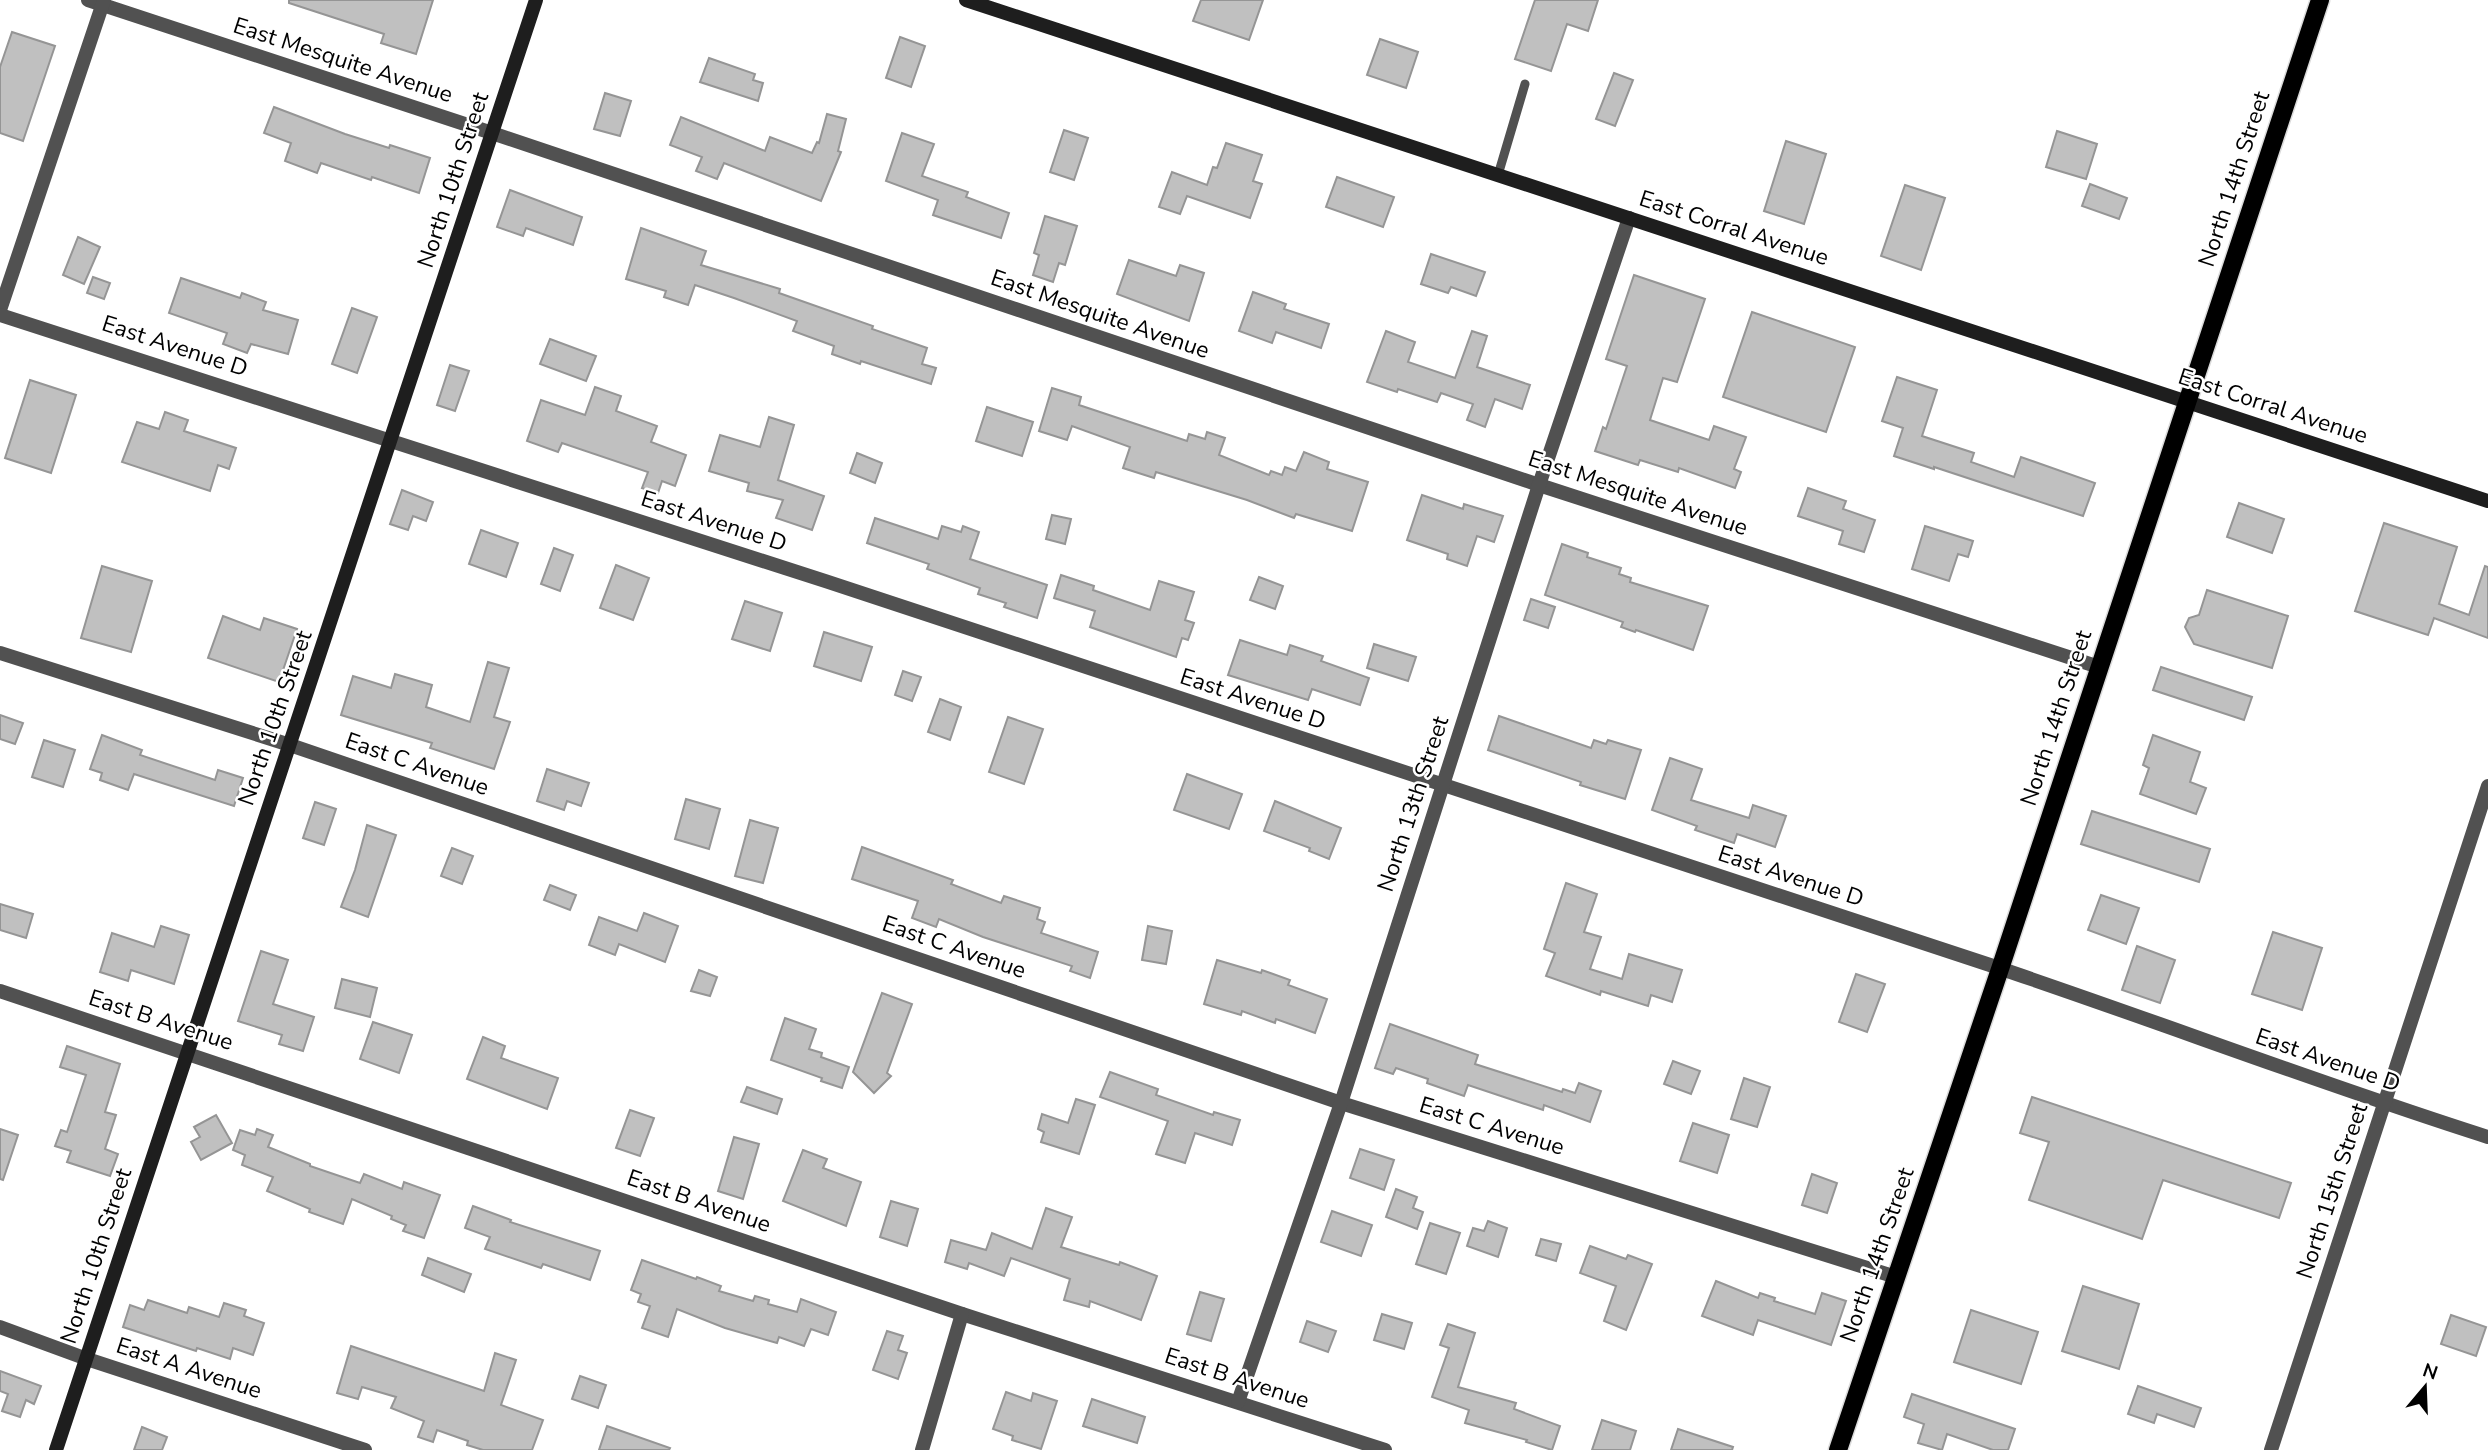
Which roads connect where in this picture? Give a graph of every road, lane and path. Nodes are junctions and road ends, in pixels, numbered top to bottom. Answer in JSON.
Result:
{"nodes":[{"id":1,"x":536,"y":0,"type":"edge"},
{"id":2,"x":966,"y":0,"type":"edge"},
{"id":3,"x":2320,"y":0,"type":"edge"},
{"id":4,"x":98,"y":2,"type":"edge"},
{"id":5,"x":1525,"y":83,"type":"dead end"},
{"id":6,"x":492,"y":133,"type":"junction"},
{"id":7,"x":1498,"y":174,"type":"junction"},
{"id":8,"x":1629,"y":218,"type":"junction"},
{"id":9,"x":0,"y":312,"type":"edge"},
{"id":10,"x":2186,"y":401,"type":"junction"},
{"id":11,"x":392,"y":439,"type":"junction"},
{"id":12,"x":1539,"y":485,"type":"junction"},
{"id":13,"x":2488,"y":501,"type":"edge"},
{"id":14,"x":0,"y":653,"type":"edge"},
{"id":15,"x":2099,"y":667,"type":"junction"},
{"id":16,"x":290,"y":745,"type":"junction"},
{"id":17,"x":1443,"y":785,"type":"junction"},
{"id":18,"x":2488,"y":786,"type":"edge"},
{"id":19,"x":2000,"y":969,"type":"junction"},
{"id":20,"x":0,"y":991,"type":"edge"},
{"id":21,"x":187,"y":1052,"type":"junction"},
{"id":22,"x":1341,"y":1102,"type":"junction"},
{"id":23,"x":2384,"y":1104,"type":"junction"},
{"id":24,"x":2488,"y":1137,"type":"edge"},
{"id":25,"x":1896,"y":1277,"type":"junction"},
{"id":26,"x":962,"y":1314,"type":"junction"},
{"id":27,"x":0,"y":1327,"type":"edge"},
{"id":28,"x":87,"y":1359,"type":"junction"},
{"id":29,"x":1238,"y":1402,"type":"junction"},
{"id":30,"x":57,"y":1450,"type":"edge"},
{"id":31,"x":365,"y":1450,"type":"edge"},
{"id":32,"x":922,"y":1450,"type":"edge"},
{"id":33,"x":1385,"y":1450,"type":"edge"},
{"id":34,"x":1838,"y":1450,"type":"edge"},
{"id":35,"x":2271,"y":1450,"type":"edge"}],
"edges":[{"from":1,"to":6,"type":"main road","name":"North 10th Street"},
{"from":2,"to":7,"type":"main road","name":"East Corral Avenue"},
{"from":3,"to":10,"type":"main road","name":"North 14th Street"},
{"from":4,"to":6,"type":"street","name":"East Mesquite Avenue"},
{"from":4,"to":9,"type":"street"},
{"from":5,"to":7,"type":"lane"},
{"from":6,"to":11,"type":"main road","name":"North 10th Street"},
{"from":6,"to":12,"type":"street","name":"East Mesquite Avenue"},
{"from":7,"to":8,"type":"main road","name":"East Corral Avenue"},
{"from":8,"to":10,"type":"main road","name":"East Corral Avenue"},
{"from":8,"to":12,"type":"street","name":"North 13th Street"},
{"from":9,"to":11,"type":"street","name":"East Avenue D"},
{"from":10,"to":13,"type":"main road","name":"East Corral Avenue"},
{"from":10,"to":15,"type":"main road","name":"North 14th Street"},
{"from":11,"to":16,"type":"main road","name":"North 10th Street"},
{"from":11,"to":17,"type":"street","name":"East Avenue D"},
{"from":12,"to":15,"type":"street","name":"East Mesquite Avenue"},
{"from":12,"to":17,"type":"street","name":"North 13th Street"},
{"from":14,"to":16,"type":"street","name":"East C Avenue"},
{"from":15,"to":19,"type":"main road","name":"North 14th Street"},
{"from":16,"to":21,"type":"main road","name":"North 10th Street"},
{"from":16,"to":22,"type":"street","name":"East C Avenue"},
{"from":17,"to":19,"type":"street","name":"East Avenue D"},
{"from":17,"to":22,"type":"street","name":"North 13th Street"},
{"from":18,"to":23,"type":"street","name":"North 15th Street"},
{"from":19,"to":23,"type":"street","name":"East Avenue D"},
{"from":19,"to":25,"type":"main road","name":"North 14th Street"},
{"from":20,"to":21,"type":"street","name":"East B Avenue"},
{"from":21,"to":26,"type":"street","name":"East B Avenue"},
{"from":21,"to":28,"type":"main road","name":"North 10th Street"},
{"from":22,"to":25,"type":"street","name":"East C Avenue"},
{"from":22,"to":29,"type":"street","name":"North 13th Street"},
{"from":23,"to":24,"type":"street","name":"East Avenue D"},
{"from":23,"to":35,"type":"street","name":"North 15th Street"},
{"from":25,"to":34,"type":"main road","name":"North 14th Street"},
{"from":26,"to":29,"type":"street","name":"East B Avenue"},
{"from":26,"to":32,"type":"street"},
{"from":27,"to":28,"type":"street","name":"East A Avenue"},
{"from":28,"to":30,"type":"main road","name":"North 10th Street"},
{"from":28,"to":31,"type":"street","name":"East A Avenue"},
{"from":29,"to":33,"type":"street","name":"East B Avenue"}]}
